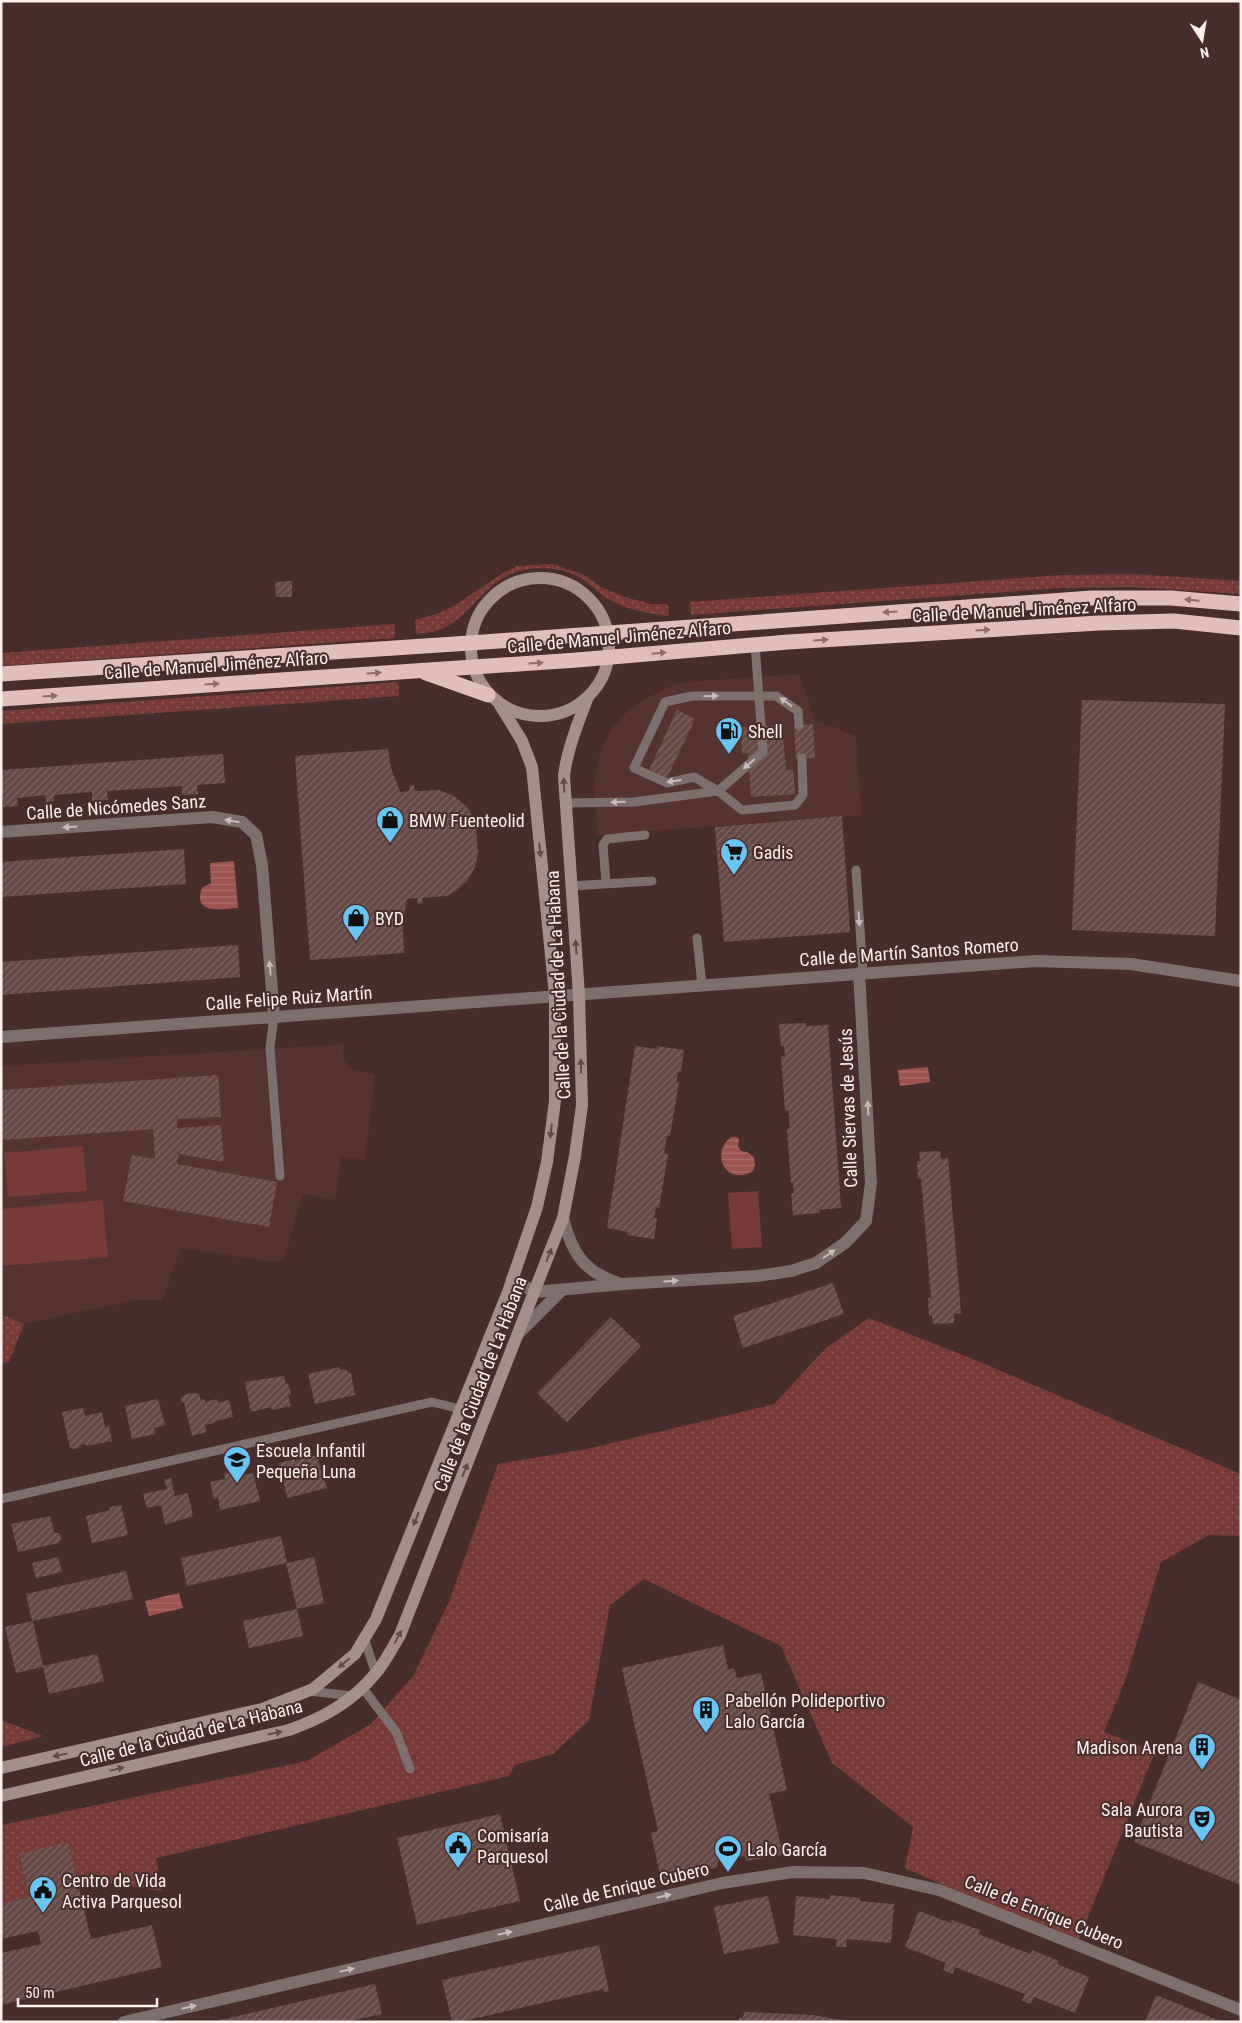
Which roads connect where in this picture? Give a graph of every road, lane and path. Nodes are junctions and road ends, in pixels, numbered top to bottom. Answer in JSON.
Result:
{"nodes":[{"id":1,"x":1241,"y":604,"type":"edge"},
{"id":2,"x":1241,"y":628,"type":"edge"},
{"id":3,"x":608,"y":631,"type":"junction"},
{"id":4,"x":470,"y":643,"type":"junction"},
{"id":5,"x":756,"y":644,"type":"junction"},
{"id":6,"x":610,"y":657,"type":"junction"},
{"id":7,"x":472,"y":667,"type":"junction"},
{"id":8,"x":417,"y":670,"type":"junction"},
{"id":9,"x":1,"y":674,"type":"edge"},
{"id":10,"x":759,"y":694,"type":"junction"},
{"id":11,"x":1,"y":699,"type":"edge"},
{"id":12,"x":587,"y":699,"type":"junction"},
{"id":13,"x":494,"y":700,"type":"junction"},
{"id":14,"x":799,"y":725,"type":"dead end"},
{"id":15,"x":802,"y":758,"type":"dead end"},
{"id":16,"x":718,"y":791,"type":"junction"},
{"id":17,"x":565,"y":804,"type":"junction"},
{"id":18,"x":1,"y":832,"type":"edge"},
{"id":19,"x":645,"y":836,"type":"dead end"},
{"id":20,"x":856,"y":870,"type":"dead end"},
{"id":21,"x":652,"y":881,"type":"dead end"},
{"id":22,"x":606,"y":883,"type":"junction"},
{"id":23,"x":571,"y":886,"type":"junction"},
{"id":24,"x":697,"y":938,"type":"dead end"},
{"id":25,"x":861,"y":973,"type":"junction"},
{"id":26,"x":1241,"y":981,"type":"edge"},
{"id":27,"x":702,"y":986,"type":"junction"},
{"id":28,"x":555,"y":995,"type":"junction"},
{"id":29,"x":579,"y":995,"type":"junction"},
{"id":30,"x":274,"y":1016,"type":"junction"},
{"id":31,"x":1,"y":1037,"type":"edge"},
{"id":32,"x":280,"y":1176,"type":"dead end"},
{"id":33,"x":563,"y":1218,"type":"junction"},
{"id":34,"x":512,"y":1279,"type":"junction"},
{"id":35,"x":623,"y":1284,"type":"junction"},
{"id":36,"x":561,"y":1291,"type":"junction"},
{"id":37,"x":535,"y":1292,"type":"junction"},
{"id":38,"x":519,"y":1333,"type":"junction"},
{"id":39,"x":460,"y":1410,"type":"junction"},
{"id":40,"x":1,"y":1499,"type":"edge"},
{"id":41,"x":364,"y":1638,"type":"junction"},
{"id":42,"x":376,"y":1674,"type":"junction"},
{"id":43,"x":308,"y":1691,"type":"junction"},
{"id":44,"x":357,"y":1692,"type":"junction"},
{"id":45,"x":1,"y":1768,"type":"edge"},
{"id":46,"x":410,"y":1769,"type":"dead end"},
{"id":47,"x":1,"y":1796,"type":"edge"},
{"id":48,"x":1241,"y":2010,"type":"edge"},
{"id":49,"x":124,"y":2022,"type":"edge"}],
"edges":[{"from":1,"to":3,"type":"highway","name":"Calle de Manuel Jiménez Alfaro","one_way":true},
{"from":5,"to":2,"type":"highway","name":"Calle de Manuel Jiménez Alfaro","one_way":true},
{"from":3,"to":4,"type":"highway","name":"Calle de Manuel Jiménez Alfaro"},
{"from":3,"to":4,"type":"street"},
{"from":3,"to":6,"type":"street"},
{"from":4,"to":7,"type":"street"},
{"from":4,"to":9,"type":"highway","name":"Calle de Manuel Jiménez Alfaro"},
{"from":6,"to":5,"type":"highway","name":"Calle de Manuel Jiménez Alfaro","one_way":true},
{"from":5,"to":10,"type":"lane"},
{"from":7,"to":6,"type":"highway","name":"Calle de Manuel Jiménez Alfaro","one_way":true},
{"from":6,"to":12,"type":"street"},
{"from":7,"to":8,"type":"highway","name":"Calle de Manuel Jiménez Alfaro"},
{"from":7,"to":13,"type":"street","name":"Calle de la Ciudad de La Habana"},
{"from":11,"to":8,"type":"highway","name":"Calle de Manuel Jiménez Alfaro","one_way":true},
{"from":8,"to":13,"type":"highway"},
{"from":14,"to":10,"type":"lane","one_way":true},
{"from":10,"to":16,"type":"lane","one_way":true},
{"from":16,"to":10,"type":"lane","one_way":true},
{"from":12,"to":13,"type":"street"},
{"from":17,"to":12,"type":"street","name":"Calle de la Ciudad de La Habana","one_way":true},
{"from":13,"to":28,"type":"street","name":"Calle de la Ciudad de La Habana","one_way":true},
{"from":15,"to":16,"type":"lane"},
{"from":16,"to":17,"type":"lane","one_way":true},
{"from":17,"to":23,"type":"street","name":"Calle de la Ciudad de La Habana"},
{"from":30,"to":18,"type":"street","name":"Calle de Nicómedes Sanz","one_way":true},
{"from":19,"to":22,"type":"lane"},
{"from":20,"to":25,"type":"lane","one_way":true},
{"from":21,"to":22,"type":"lane"},
{"from":22,"to":23,"type":"lane"},
{"from":29,"to":23,"type":"street","name":"Calle de la Ciudad de La Habana","one_way":true},
{"from":24,"to":27,"type":"lane"},
{"from":25,"to":26,"type":"street","name":"Calle de Martín Santos Romero"},
{"from":25,"to":27,"type":"street","name":"Calle de Martín Santos Romero"},
{"from":35,"to":25,"type":"street","name":"Calle Siervas de Jesús","one_way":true},
{"from":27,"to":29,"type":"street","name":"Calle de Martín Santos Romero"},
{"from":28,"to":29,"type":"street","name":"Calle Felipe Ruiz Martín"},
{"from":28,"to":30,"type":"street","name":"Calle Felipe Ruiz Martín"},
{"from":28,"to":34,"type":"street","name":"Calle de la Ciudad de La Habana","one_way":true},
{"from":33,"to":29,"type":"street","name":"Calle de la Ciudad de La Habana","one_way":true},
{"from":30,"to":31,"type":"street","name":"Calle Felipe Ruiz Martín"},
{"from":30,"to":32,"type":"lane"},
{"from":33,"to":35,"type":"street","name":"Calle Siervas de Jesús"},
{"from":37,"to":33,"type":"street","name":"Calle de la Ciudad de La Habana","one_way":true},
{"from":34,"to":37,"type":"street"},
{"from":34,"to":39,"type":"street","name":"Calle de la Ciudad de La Habana"},
{"from":35,"to":36,"type":"street","name":"Calle Siervas de Jesús"},
{"from":36,"to":37,"type":"street","name":"Calle Siervas de Jesús"},
{"from":36,"to":38,"type":"street"},
{"from":37,"to":38,"type":"street","name":"Calle de la Ciudad de La Habana"},
{"from":42,"to":38,"type":"street","name":"Calle de la Ciudad de La Habana","one_way":true},
{"from":39,"to":40,"type":"lane","name":"Calle de la Ciudad de La Habana"},
{"from":39,"to":41,"type":"street","name":"Calle de la Ciudad de La Habana","one_way":true},
{"from":41,"to":42,"type":"lane"},
{"from":41,"to":43,"type":"street","name":"Calle de la Ciudad de La Habana","one_way":true},
{"from":42,"to":44,"type":"street","name":"Calle de la Ciudad de La Habana"},
{"from":43,"to":44,"type":"lane"},
{"from":43,"to":45,"type":"street","name":"Calle de la Ciudad de La Habana","one_way":true},
{"from":44,"to":46,"type":"lane"},
{"from":47,"to":44,"type":"street","name":"Calle de la Ciudad de La Habana","one_way":true},
{"from":49,"to":48,"type":"street","name":"Calle de Enrique Cubero","one_way":true}]}
